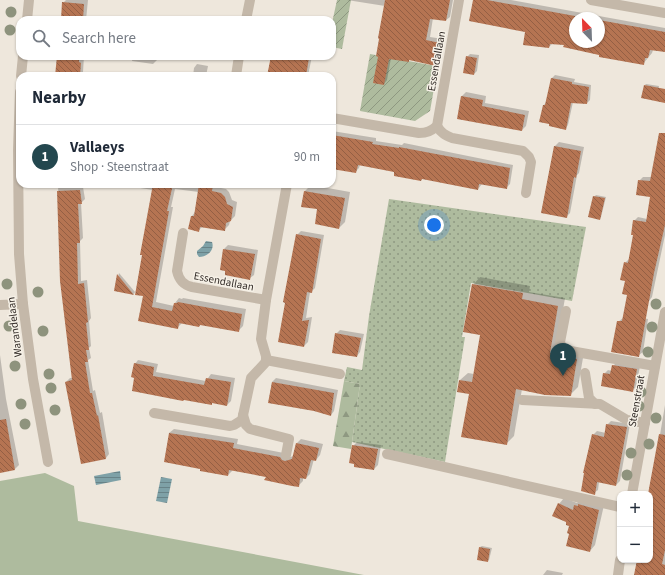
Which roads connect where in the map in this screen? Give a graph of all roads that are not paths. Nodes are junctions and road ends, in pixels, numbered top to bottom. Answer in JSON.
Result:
{"nodes":[{"id":1,"x":29,"y":0,"type":"edge"},
{"id":2,"x":250,"y":0,"type":"edge"},
{"id":3,"x":459,"y":0,"type":"edge"},
{"id":4,"x":591,"y":0,"type":"edge"},
{"id":5,"x":665,"y":13,"type":"edge"},
{"id":6,"x":27,"y":16,"type":"edge"},
{"id":7,"x":247,"y":16,"type":"edge"},
{"id":8,"x":23,"y":60,"type":"edge"},
{"id":9,"x":238,"y":60,"type":"edge"},
{"id":10,"x":21,"y":72,"type":"edge"},
{"id":11,"x":237,"y":72,"type":"edge"},
{"id":12,"x":336,"y":119,"type":"edge"},
{"id":13,"x":437,"y":126,"type":"junction"},
{"id":14,"x":18,"y":188,"type":"edge"},
{"id":15,"x":286,"y":188,"type":"edge"},
{"id":16,"x":526,"y":193,"type":"dead end"},
{"id":17,"x":183,"y":233,"type":"dead end"},
{"id":18,"x":266,"y":300,"type":"junction"},
{"id":19,"x":23,"y":304,"type":"junction"},
{"id":20,"x":0,"y":305,"type":"edge"},
{"id":21,"x":566,"y":311,"type":"dead end"},
{"id":22,"x":665,"y":313,"type":"edge"},
{"id":23,"x":266,"y":360,"type":"junction"},
{"id":24,"x":654,"y":366,"type":"junction"},
{"id":25,"x":585,"y":373,"type":"dead end"},
{"id":26,"x":340,"y":374,"type":"dead end"},
{"id":27,"x":522,"y":400,"type":"dead end"},
{"id":28,"x":595,"y":404,"type":"junction"},
{"id":29,"x":154,"y":413,"type":"dead end"},
{"id":30,"x":243,"y":415,"type":"junction"},
{"id":31,"x":645,"y":422,"type":"junction"},
{"id":32,"x":387,"y":454,"type":"dead end"},
{"id":33,"x":286,"y":455,"type":"dead end"},
{"id":34,"x":48,"y":462,"type":"dead end"},
{"id":35,"x":633,"y":491,"type":"edge"},
{"id":36,"x":617,"y":505,"type":"edge"},
{"id":37,"x":620,"y":563,"type":"edge"},
{"id":38,"x":618,"y":575,"type":"edge"}],
"edges":[{"from":1,"to":6,"type":"street"},
{"from":2,"to":7,"type":"street"},
{"from":3,"to":13,"type":"street","name":"Essendallaan"},
{"from":4,"to":5,"type":"street"},
{"from":8,"to":10,"type":"street"},
{"from":9,"to":11,"type":"street"},
{"from":12,"to":13,"type":"street"},
{"from":13,"to":16,"type":"street"},
{"from":14,"to":19,"type":"street","name":"Warandelaan"},
{"from":15,"to":18,"type":"street","name":"Essendallaan"},
{"from":17,"to":18,"type":"street","name":"Essendallaan"},
{"from":18,"to":23,"type":"street","name":"Essendallaan"},
{"from":19,"to":20,"type":"street"},
{"from":19,"to":34,"type":"street","name":"Warandelaan"},
{"from":21,"to":24,"type":"street"},
{"from":22,"to":24,"type":"street","name":"Steenstraat"},
{"from":23,"to":26,"type":"street"},
{"from":23,"to":30,"type":"street"},
{"from":24,"to":31,"type":"street","name":"Steenstraat"},
{"from":25,"to":28,"type":"street"},
{"from":27,"to":28,"type":"street"},
{"from":28,"to":31,"type":"street"},
{"from":29,"to":30,"type":"street"},
{"from":30,"to":33,"type":"street"},
{"from":31,"to":35,"type":"street","name":"Steenstraat"},
{"from":32,"to":36,"type":"street"},
{"from":37,"to":38,"type":"street"}]}
